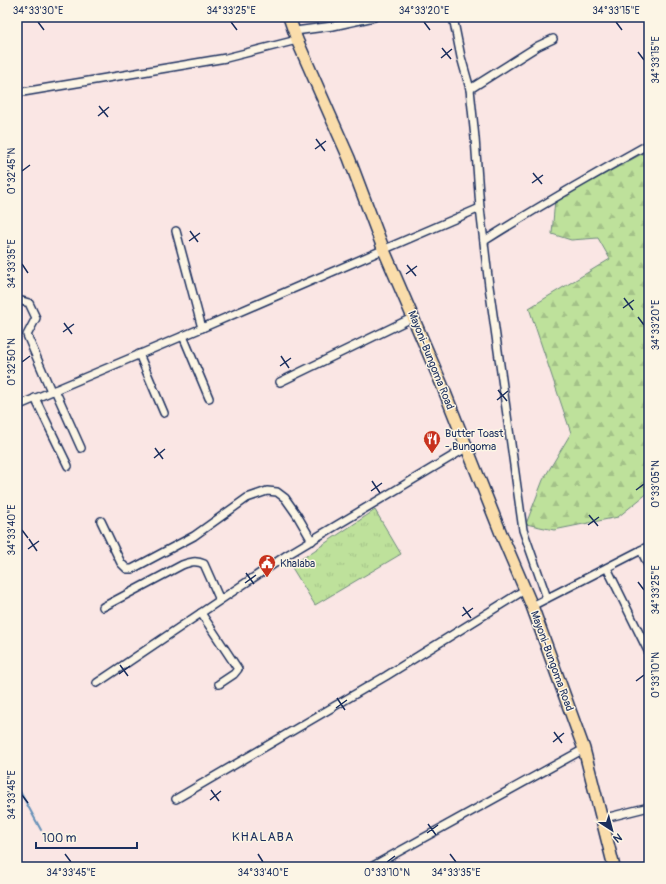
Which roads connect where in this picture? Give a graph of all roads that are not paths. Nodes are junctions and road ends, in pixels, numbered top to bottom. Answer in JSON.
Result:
{"nodes":[{"id":1,"x":289,"y":17,"type":"edge"},
{"id":2,"x":374,"y":17,"type":"edge"},
{"id":3,"x":453,"y":17,"type":"edge"},
{"id":4,"x":296,"y":36,"type":"junction"},
{"id":5,"x":553,"y":39,"type":"dead end"},
{"id":6,"x":470,"y":89,"type":"junction"},
{"id":7,"x":17,"y":93,"type":"edge"},
{"id":8,"x":649,"y":144,"type":"edge"},
{"id":9,"x":480,"y":208,"type":"junction"},
{"id":10,"x":176,"y":231,"type":"dead end"},
{"id":11,"x":484,"y":241,"type":"junction"},
{"id":12,"x":383,"y":248,"type":"junction"},
{"id":13,"x":17,"y":304,"type":"edge"},
{"id":14,"x":414,"y":317,"type":"junction"},
{"id":15,"x":202,"y":328,"type":"junction"},
{"id":16,"x":183,"y":336,"type":"junction"},
{"id":17,"x":139,"y":354,"type":"junction"},
{"id":18,"x":280,"y":382,"type":"dead end"},
{"id":19,"x":53,"y":390,"type":"junction"},
{"id":20,"x":36,"y":398,"type":"junction"},
{"id":21,"x":209,"y":398,"type":"dead end"},
{"id":22,"x":17,"y":406,"type":"edge"},
{"id":23,"x":164,"y":413,"type":"dead end"},
{"id":24,"x":81,"y":448,"type":"dead end"},
{"id":25,"x":466,"y":448,"type":"junction"},
{"id":26,"x":68,"y":466,"type":"dead end"},
{"id":27,"x":101,"y":521,"type":"dead end"},
{"id":28,"x":312,"y":541,"type":"junction"},
{"id":29,"x":649,"y":546,"type":"edge"},
{"id":30,"x":641,"y":550,"type":"junction"},
{"id":31,"x":649,"y":567,"type":"edge"},
{"id":32,"x":606,"y":568,"type":"junction"},
{"id":33,"x":526,"y":590,"type":"junction"},
{"id":34,"x":547,"y":598,"type":"junction"},
{"id":35,"x":220,"y":600,"type":"junction"},
{"id":36,"x":532,"y":606,"type":"junction"},
{"id":37,"x":103,"y":607,"type":"dead end"},
{"id":38,"x":201,"y":613,"type":"junction"},
{"id":39,"x":649,"y":653,"type":"edge"},
{"id":40,"x":97,"y":683,"type":"dead end"},
{"id":41,"x":220,"y":684,"type":"dead end"},
{"id":42,"x":584,"y":748,"type":"junction"},
{"id":43,"x":176,"y":798,"type":"dead end"},
{"id":44,"x":649,"y":807,"type":"edge"},
{"id":45,"x":601,"y":819,"type":"junction"},
{"id":46,"x":371,"y":867,"type":"edge"},
{"id":47,"x":614,"y":867,"type":"edge"}],
"edges":[{"from":1,"to":4,"type":"main road","name":"Mayoni-Bungoma Road"},
{"from":2,"to":4,"type":"street"},
{"from":3,"to":6,"type":"street"},
{"from":4,"to":7,"type":"street"},
{"from":4,"to":12,"type":"main road","name":"Mayoni-Bungoma Road"},
{"from":5,"to":6,"type":"street"},
{"from":6,"to":9,"type":"street"},
{"from":8,"to":11,"type":"street"},
{"from":9,"to":11,"type":"street"},
{"from":9,"to":12,"type":"street"},
{"from":10,"to":15,"type":"street"},
{"from":11,"to":34,"type":"street"},
{"from":12,"to":14,"type":"main road","name":"Mayoni-Bungoma Road"},
{"from":12,"to":15,"type":"street"},
{"from":13,"to":19,"type":"street"},
{"from":14,"to":18,"type":"street"},
{"from":14,"to":25,"type":"main road","name":"Mayoni-Bungoma Road"},
{"from":15,"to":16,"type":"street"},
{"from":16,"to":17,"type":"street"},
{"from":16,"to":21,"type":"street"},
{"from":17,"to":19,"type":"street"},
{"from":17,"to":23,"type":"street"},
{"from":19,"to":20,"type":"street"},
{"from":19,"to":24,"type":"street"},
{"from":20,"to":22,"type":"street"},
{"from":20,"to":26,"type":"street"},
{"from":25,"to":28,"type":"street"},
{"from":25,"to":33,"type":"main road","name":"Mayoni-Bungoma Road"},
{"from":27,"to":28,"type":"street"},
{"from":28,"to":35,"type":"street"},
{"from":29,"to":30,"type":"street"},
{"from":30,"to":31,"type":"street"},
{"from":30,"to":32,"type":"street"},
{"from":32,"to":34,"type":"street"},
{"from":32,"to":39,"type":"street"},
{"from":33,"to":36,"type":"main road","name":"Mayoni-Bungoma Road"},
{"from":33,"to":43,"type":"street"},
{"from":34,"to":36,"type":"street"},
{"from":35,"to":37,"type":"street"},
{"from":35,"to":38,"type":"street"},
{"from":36,"to":42,"type":"main road","name":"Mayoni-Bungoma Road"},
{"from":38,"to":40,"type":"street"},
{"from":38,"to":41,"type":"street"},
{"from":42,"to":45,"type":"main road","name":"Mayoni-Bungoma Road"},
{"from":42,"to":46,"type":"street"},
{"from":44,"to":45,"type":"street"},
{"from":45,"to":47,"type":"main road","name":"Mayoni-Bungoma Road"}]}
